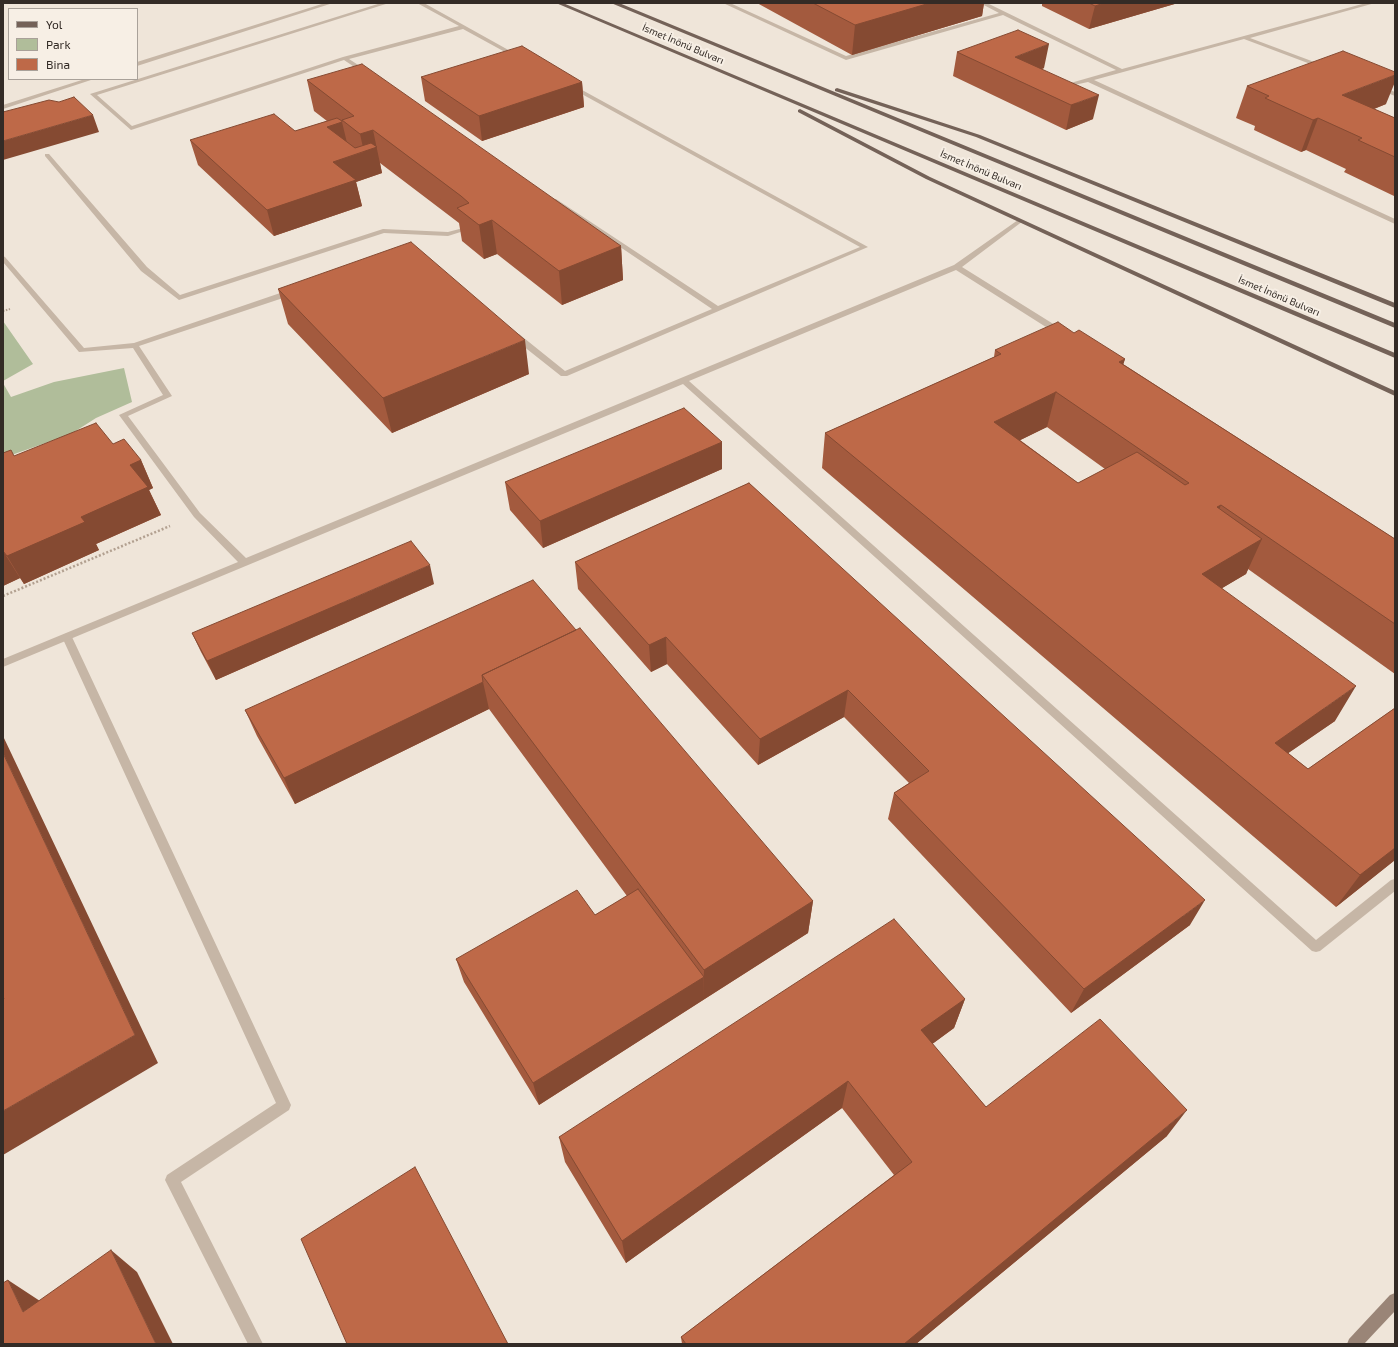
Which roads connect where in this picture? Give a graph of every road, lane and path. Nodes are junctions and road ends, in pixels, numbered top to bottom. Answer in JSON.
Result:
{"nodes":[{"id":1,"x":330,"y":3,"type":"edge"},
{"id":2,"x":386,"y":3,"type":"edge"},
{"id":3,"x":420,"y":3,"type":"edge"},
{"id":4,"x":559,"y":3,"type":"edge"},
{"id":5,"x":614,"y":3,"type":"edge"},
{"id":6,"x":726,"y":3,"type":"edge"},
{"id":7,"x":983,"y":3,"type":"edge"},
{"id":8,"x":1372,"y":3,"type":"edge"},
{"id":9,"x":1004,"y":13,"type":"junction"},
{"id":10,"x":463,"y":27,"type":"junction"},
{"id":11,"x":1246,"y":38,"type":"junction"},
{"id":12,"x":345,"y":58,"type":"junction"},
{"id":13,"x":526,"y":61,"type":"edge"},
{"id":14,"x":138,"y":64,"type":"edge"},
{"id":15,"x":770,"y":68,"type":"junction"},
{"id":16,"x":1328,"y":69,"type":"edge"},
{"id":17,"x":1122,"y":71,"type":"junction"},
{"id":18,"x":371,"y":76,"type":"edge"},
{"id":19,"x":88,"y":80,"type":"edge"},
{"id":20,"x":742,"y":80,"type":"junction"},
{"id":21,"x":1089,"y":80,"type":"junction"},
{"id":22,"x":567,"y":84,"type":"edge"},
{"id":23,"x":1373,"y":86,"type":"edge"},
{"id":24,"x":1054,"y":89,"type":"edge"},
{"id":25,"x":1395,"y":94,"type":"edge"},
{"id":26,"x":3,"y":107,"type":"edge"},
{"id":27,"x":47,"y":155,"type":"dead end"},
{"id":28,"x":545,"y":200,"type":"edge"},
{"id":29,"x":1020,"y":221,"type":"junction"},
{"id":30,"x":1395,"y":222,"type":"edge"},
{"id":31,"x":466,"y":229,"type":"edge"},
{"id":32,"x":3,"y":258,"type":"edge"},
{"id":33,"x":957,"y":267,"type":"junction"},
{"id":34,"x":298,"y":290,"type":"edge"},
{"id":35,"x":1395,"y":306,"type":"edge"},
{"id":36,"x":717,"y":309,"type":"junction"},
{"id":37,"x":1395,"y":326,"type":"edge"},
{"id":38,"x":508,"y":330,"type":"edge"},
{"id":39,"x":1065,"y":335,"type":"edge"},
{"id":40,"x":134,"y":345,"type":"junction"},
{"id":41,"x":1395,"y":356,"type":"edge"},
{"id":42,"x":683,"y":380,"type":"junction"},
{"id":43,"x":1395,"y":394,"type":"edge"},
{"id":44,"x":197,"y":515,"type":"junction"},
{"id":45,"x":245,"y":563,"type":"junction"},
{"id":46,"x":3,"y":596,"type":"edge"},
{"id":47,"x":67,"y":637,"type":"junction"},
{"id":48,"x":3,"y":663,"type":"edge"},
{"id":49,"x":1395,"y":884,"type":"edge"},
{"id":50,"x":1395,"y":1300,"type":"edge"},
{"id":51,"x":256,"y":1344,"type":"edge"},
{"id":52,"x":1354,"y":1344,"type":"edge"}],
"edges":[{"from":1,"to":14,"type":"street"},
{"from":2,"to":12,"type":"street"},
{"from":3,"to":10,"type":"street"},
{"from":4,"to":20,"type":"main road","name":"İsmet İnönü Bulvarı"},
{"from":5,"to":15,"type":"main road","name":"İsmet İnönü Bulvarı"},
{"from":6,"to":9,"type":"street"},
{"from":7,"to":9,"type":"street"},
{"from":8,"to":11,"type":"street"},
{"from":9,"to":17,"type":"street"},
{"from":10,"to":12,"type":"street"},
{"from":10,"to":13,"type":"street"},
{"from":11,"to":16,"type":"street"},
{"from":11,"to":17,"type":"street"},
{"from":12,"to":18,"type":"street"},
{"from":15,"to":35,"type":"main road"},
{"from":15,"to":37,"type":"main road","name":"İsmet İnönü Bulvarı"},
{"from":17,"to":21,"type":"street"},
{"from":19,"to":26,"type":"street"},
{"from":20,"to":29,"type":"main road"},
{"from":20,"to":41,"type":"main road","name":"İsmet İnönü Bulvarı"},
{"from":21,"to":24,"type":"street"},
{"from":21,"to":30,"type":"street"},
{"from":22,"to":36,"type":"street"},
{"from":23,"to":25,"type":"street"},
{"from":27,"to":31,"type":"street"},
{"from":28,"to":36,"type":"street"},
{"from":29,"to":33,"type":"street"},
{"from":29,"to":43,"type":"main road"},
{"from":32,"to":40,"type":"street"},
{"from":33,"to":39,"type":"street"},
{"from":33,"to":42,"type":"street"},
{"from":34,"to":40,"type":"street"},
{"from":36,"to":38,"type":"street"},
{"from":40,"to":44,"type":"street"},
{"from":42,"to":45,"type":"street"},
{"from":42,"to":49,"type":"street"},
{"from":44,"to":45,"type":"street"},
{"from":44,"to":46,"type":"path"},
{"from":45,"to":47,"type":"street"},
{"from":47,"to":48,"type":"street"},
{"from":47,"to":51,"type":"street"},
{"from":50,"to":52,"type":"main road"}]}
